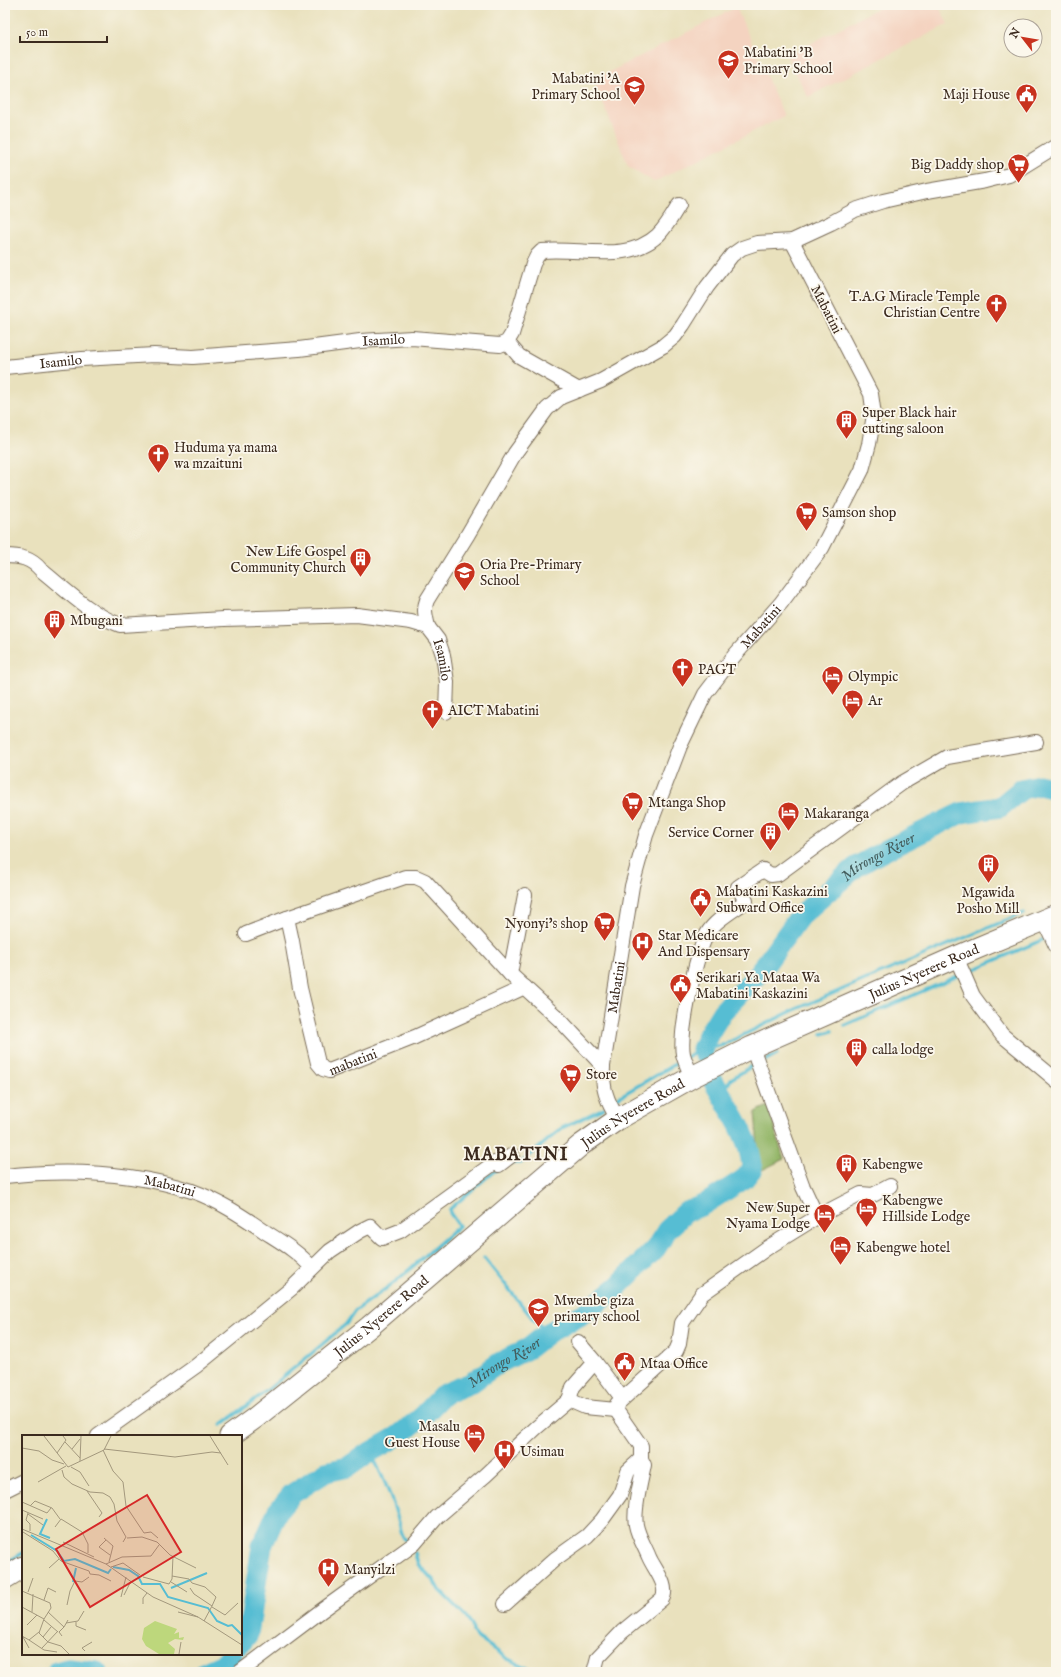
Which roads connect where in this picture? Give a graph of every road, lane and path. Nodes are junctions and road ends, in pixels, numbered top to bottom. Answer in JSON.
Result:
{"nodes":[{"id":1,"x":1056,"y":146,"type":"edge"},
{"id":2,"x":679,"y":205,"type":"dead end"},
{"id":3,"x":792,"y":241,"type":"junction"},
{"id":4,"x":507,"y":342,"type":"junction"},
{"id":5,"x":5,"y":367,"type":"edge"},
{"id":6,"x":579,"y":390,"type":"junction"},
{"id":7,"x":5,"y":556,"type":"edge"},
{"id":8,"x":428,"y":627,"type":"junction"},
{"id":9,"x":446,"y":712,"type":"dead end"},
{"id":10,"x":1036,"y":742,"type":"dead end"},
{"id":11,"x":525,"y":895,"type":"dead end"},
{"id":12,"x":287,"y":918,"type":"junction"},
{"id":13,"x":1050,"y":918,"type":"edge"},
{"id":14,"x":246,"y":934,"type":"dead end"},
{"id":15,"x":1056,"y":946,"type":"edge"},
{"id":16,"x":960,"y":969,"type":"junction"},
{"id":17,"x":510,"y":974,"type":"junction"},
{"id":18,"x":525,"y":987,"type":"junction"},
{"id":19,"x":752,"y":1047,"type":"junction"},
{"id":20,"x":687,"y":1065,"type":"junction"},
{"id":21,"x":603,"y":1066,"type":"junction"},
{"id":22,"x":1056,"y":1080,"type":"edge"},
{"id":23,"x":618,"y":1119,"type":"junction"},
{"id":24,"x":512,"y":1155,"type":"dead end"},
{"id":25,"x":5,"y":1176,"type":"edge"},
{"id":26,"x":890,"y":1186,"type":"dead end"},
{"id":27,"x":817,"y":1217,"type":"junction"},
{"id":28,"x":312,"y":1268,"type":"junction"},
{"id":29,"x":578,"y":1342,"type":"dead end"},
{"id":30,"x":595,"y":1362,"type":"junction"},
{"id":31,"x":569,"y":1400,"type":"junction"},
{"id":32,"x":619,"y":1404,"type":"junction"},
{"id":33,"x":99,"y":1435,"type":"edge"},
{"id":34,"x":231,"y":1435,"type":"edge"},
{"id":35,"x":641,"y":1459,"type":"junction"},
{"id":36,"x":22,"y":1482,"type":"edge"},
{"id":37,"x":5,"y":1490,"type":"edge"},
{"id":38,"x":22,"y":1568,"type":"edge"},
{"id":39,"x":5,"y":1578,"type":"edge"},
{"id":40,"x":505,"y":1604,"type":"dead end"},
{"id":41,"x":240,"y":1672,"type":"edge"},
{"id":42,"x":594,"y":1672,"type":"edge"}],
"edges":[{"from":1,"to":3,"type":"street"},
{"from":2,"to":4,"type":"street"},
{"from":3,"to":6,"type":"street"},
{"from":3,"to":21,"type":"street","name":"Mabatini"},
{"from":4,"to":5,"type":"street","name":"Isamilo"},
{"from":4,"to":6,"type":"street"},
{"from":6,"to":8,"type":"street"},
{"from":7,"to":8,"type":"street","name":"Isamilo"},
{"from":8,"to":9,"type":"street","name":"Isamilo"},
{"from":10,"to":20,"type":"street"},
{"from":11,"to":17,"type":"street"},
{"from":12,"to":14,"type":"street"},
{"from":12,"to":17,"type":"street"},
{"from":12,"to":18,"type":"street","name":"mabatini"},
{"from":13,"to":15,"type":"street"},
{"from":13,"to":16,"type":"highway","name":"Julius Nyerere Road"},
{"from":16,"to":19,"type":"highway","name":"Julius Nyerere Road"},
{"from":16,"to":22,"type":"street"},
{"from":17,"to":18,"type":"street"},
{"from":18,"to":21,"type":"street"},
{"from":19,"to":20,"type":"highway","name":"Julius Nyerere Road"},
{"from":19,"to":27,"type":"street"},
{"from":20,"to":23,"type":"highway","name":"Julius Nyerere Road"},
{"from":21,"to":23,"type":"street","name":"Mabatini"},
{"from":23,"to":34,"type":"highway","name":"Julius Nyerere Road"},
{"from":24,"to":28,"type":"street"},
{"from":25,"to":28,"type":"street","name":"Mabatini"},
{"from":26,"to":27,"type":"street"},
{"from":27,"to":32,"type":"street"},
{"from":28,"to":33,"type":"street"},
{"from":29,"to":30,"type":"street"},
{"from":30,"to":31,"type":"street"},
{"from":30,"to":32,"type":"street"},
{"from":31,"to":32,"type":"street"},
{"from":31,"to":41,"type":"street"},
{"from":32,"to":35,"type":"street"},
{"from":35,"to":40,"type":"street"},
{"from":35,"to":42,"type":"street"},
{"from":36,"to":37,"type":"street"},
{"from":38,"to":39,"type":"highway"}]}
